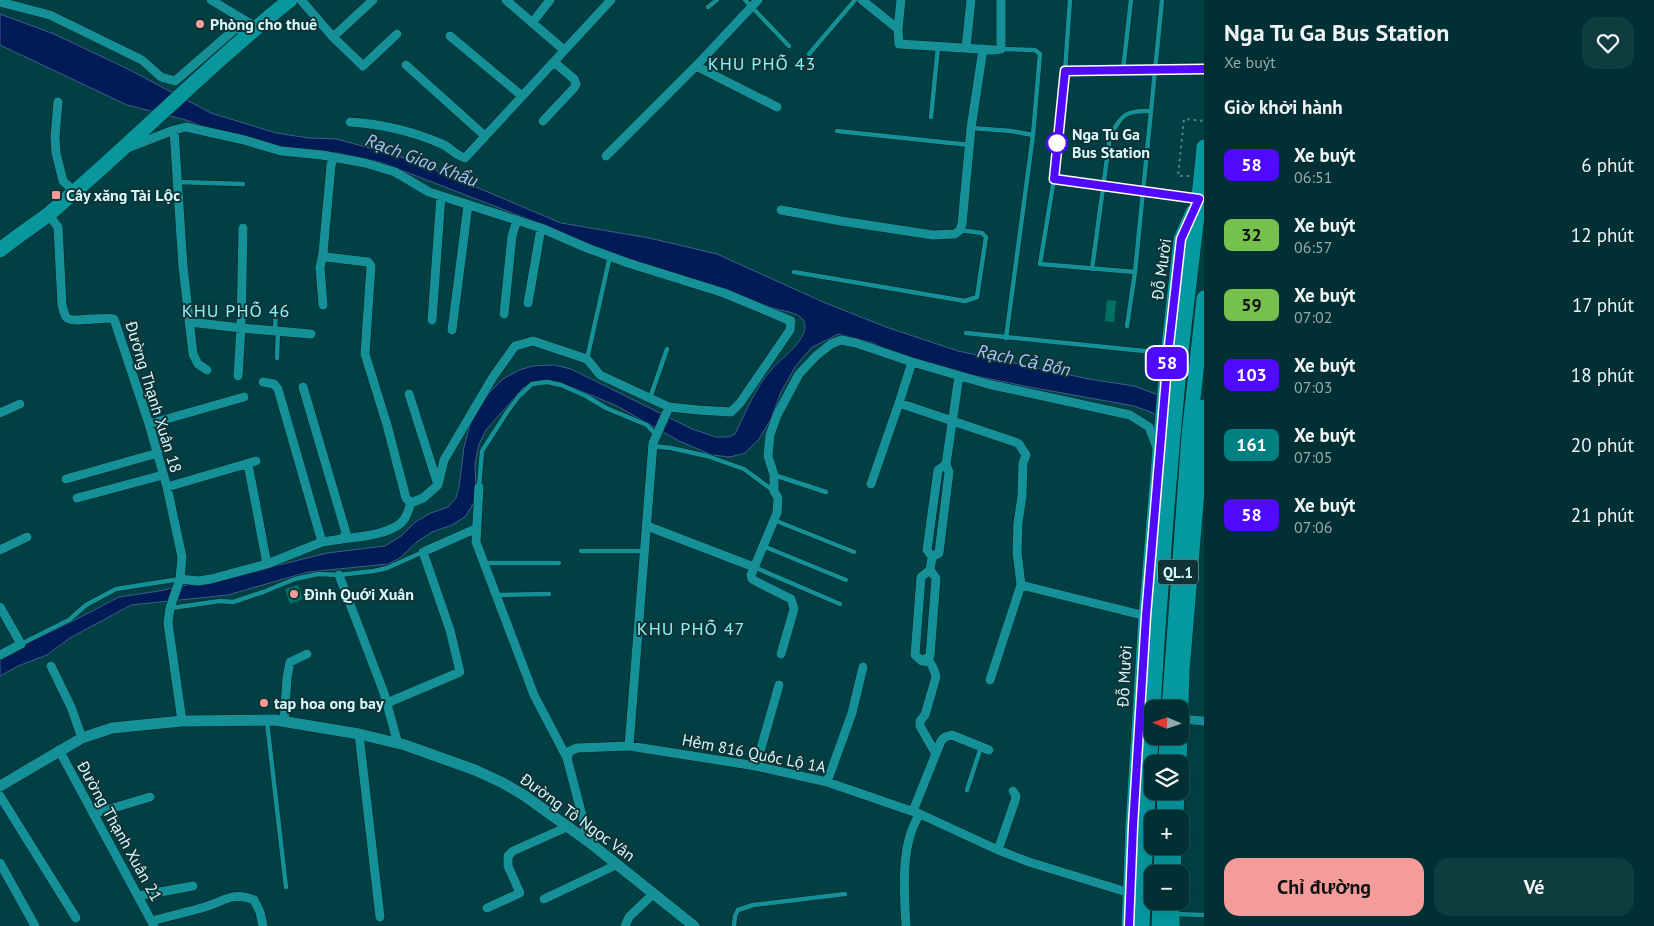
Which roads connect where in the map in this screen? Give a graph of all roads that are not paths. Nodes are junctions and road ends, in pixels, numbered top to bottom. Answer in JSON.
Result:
{"nodes":[{"id":1,"x":211,"y":0,"type":"edge"},
{"id":2,"x":290,"y":0,"type":"edge"},
{"id":3,"x":301,"y":0,"type":"edge"},
{"id":4,"x":374,"y":0,"type":"edge"},
{"id":5,"x":506,"y":0,"type":"edge"},
{"id":6,"x":550,"y":0,"type":"edge"},
{"id":7,"x":610,"y":0,"type":"edge"},
{"id":8,"x":717,"y":0,"type":"edge"},
{"id":9,"x":855,"y":0,"type":"edge"},
{"id":10,"x":862,"y":0,"type":"edge"},
{"id":11,"x":901,"y":0,"type":"edge"},
{"id":12,"x":971,"y":0,"type":"edge"},
{"id":13,"x":1001,"y":0,"type":"edge"},
{"id":14,"x":1070,"y":0,"type":"edge"},
{"id":15,"x":1131,"y":0,"type":"edge"},
{"id":16,"x":1162,"y":0,"type":"edge"},
{"id":17,"x":0,"y":2,"type":"edge"},
{"id":18,"x":752,"y":2,"type":"edge"},
{"id":19,"x":708,"y":7,"type":"dead end"},
{"id":20,"x":532,"y":23,"type":"junction"},
{"id":21,"x":256,"y":27,"type":"junction"},
{"id":22,"x":898,"y":29,"type":"junction"},
{"id":23,"x":397,"y":34,"type":"dead end"},
{"id":24,"x":333,"y":36,"type":"junction"},
{"id":25,"x":450,"y":36,"type":"dead end"},
{"id":26,"x":789,"y":46,"type":"dead end"},
{"id":27,"x":938,"y":46,"type":"junction"},
{"id":28,"x":966,"y":47,"type":"junction"},
{"id":29,"x":984,"y":49,"type":"junction"},
{"id":30,"x":1001,"y":49,"type":"junction"},
{"id":31,"x":564,"y":50,"type":"junction"},
{"id":32,"x":809,"y":54,"type":"dead end"},
{"id":33,"x":554,"y":62,"type":"junction"},
{"id":34,"x":406,"y":65,"type":"dead end"},
{"id":35,"x":696,"y":66,"type":"junction"},
{"id":36,"x":1204,"y":69,"type":"edge"},
{"id":37,"x":1123,"y":70,"type":"junction"},
{"id":38,"x":1154,"y":70,"type":"junction"},
{"id":39,"x":1065,"y":71,"type":"junction"},
{"id":40,"x":522,"y":96,"type":"junction"},
{"id":41,"x":58,"y":102,"type":"dead end"},
{"id":42,"x":777,"y":108,"type":"dead end"},
{"id":43,"x":1150,"y":111,"type":"junction"},
{"id":44,"x":931,"y":117,"type":"dead end"},
{"id":45,"x":542,"y":121,"type":"dead end"},
{"id":46,"x":350,"y":122,"type":"dead end"},
{"id":47,"x":971,"y":128,"type":"junction"},
{"id":48,"x":174,"y":130,"type":"junction"},
{"id":49,"x":837,"y":131,"type":"dead end"},
{"id":50,"x":1033,"y":135,"type":"junction"},
{"id":51,"x":485,"y":136,"type":"junction"},
{"id":52,"x":127,"y":145,"type":"junction"},
{"id":53,"x":970,"y":145,"type":"junction"},
{"id":54,"x":1204,"y":147,"type":"edge"},
{"id":55,"x":606,"y":156,"type":"dead end"},
{"id":56,"x":334,"y":157,"type":"junction"},
{"id":57,"x":1054,"y":179,"type":"junction"},
{"id":58,"x":177,"y":182,"type":"junction"},
{"id":59,"x":242,"y":184,"type":"dead end"},
{"id":60,"x":1102,"y":186,"type":"junction"},
{"id":61,"x":74,"y":191,"type":"junction"},
{"id":62,"x":1142,"y":191,"type":"junction"},
{"id":63,"x":441,"y":196,"type":"junction"},
{"id":64,"x":1202,"y":199,"type":"edge"},
{"id":65,"x":468,"y":205,"type":"junction"},
{"id":66,"x":781,"y":210,"type":"dead end"},
{"id":67,"x":48,"y":214,"type":"junction"},
{"id":68,"x":518,"y":220,"type":"junction"},
{"id":69,"x":243,"y":228,"type":"dead end"},
{"id":70,"x":541,"y":228,"type":"junction"},
{"id":71,"x":960,"y":230,"type":"junction"},
{"id":72,"x":0,"y":250,"type":"edge"},
{"id":73,"x":324,"y":253,"type":"junction"},
{"id":74,"x":610,"y":256,"type":"junction"},
{"id":75,"x":1092,"y":269,"type":"junction"},
{"id":76,"x":794,"y":272,"type":"dead end"},
{"id":77,"x":1135,"y":272,"type":"junction"},
{"id":78,"x":1204,"y":298,"type":"edge"},
{"id":79,"x":528,"y":303,"type":"dead end"},
{"id":80,"x":276,"y":305,"type":"dead end"},
{"id":81,"x":323,"y":306,"type":"dead end"},
{"id":82,"x":504,"y":314,"type":"dead end"},
{"id":83,"x":432,"y":320,"type":"dead end"},
{"id":84,"x":189,"y":322,"type":"junction"},
{"id":85,"x":1127,"y":326,"type":"dead end"},
{"id":86,"x":241,"y":328,"type":"junction"},
{"id":87,"x":452,"y":330,"type":"dead end"},
{"id":88,"x":276,"y":331,"type":"junction"},
{"id":89,"x":311,"y":334,"type":"dead end"},
{"id":90,"x":966,"y":334,"type":"dead end"},
{"id":91,"x":1006,"y":338,"type":"junction"},
{"id":92,"x":667,"y":349,"type":"dead end"},
{"id":93,"x":1168,"y":354,"type":"junction"},
{"id":94,"x":277,"y":358,"type":"dead end"},
{"id":95,"x":587,"y":359,"type":"junction"},
{"id":96,"x":912,"y":362,"type":"junction"},
{"id":97,"x":206,"y":370,"type":"dead end"},
{"id":98,"x":238,"y":376,"type":"dead end"},
{"id":99,"x":959,"y":376,"type":"junction"},
{"id":100,"x":1172,"y":378,"type":"junction"},
{"id":101,"x":262,"y":382,"type":"dead end"},
{"id":102,"x":303,"y":387,"type":"dead end"},
{"id":103,"x":409,"y":394,"type":"dead end"},
{"id":104,"x":244,"y":397,"type":"dead end"},
{"id":105,"x":650,"y":398,"type":"junction"},
{"id":106,"x":899,"y":402,"type":"junction"},
{"id":107,"x":20,"y":404,"type":"dead end"},
{"id":108,"x":1204,"y":407,"type":"edge"},
{"id":109,"x":668,"y":408,"type":"junction"},
{"id":110,"x":0,"y":413,"type":"edge"},
{"id":111,"x":952,"y":420,"type":"junction"},
{"id":112,"x":149,"y":424,"type":"junction"},
{"id":113,"x":1181,"y":433,"type":"junction"},
{"id":114,"x":656,"y":435,"type":"junction"},
{"id":115,"x":653,"y":446,"type":"junction"},
{"id":116,"x":158,"y":453,"type":"junction"},
{"id":117,"x":1160,"y":455,"type":"junction"},
{"id":118,"x":163,"y":475,"type":"junction"},
{"id":119,"x":774,"y":475,"type":"junction"},
{"id":120,"x":66,"y":479,"type":"dead end"},
{"id":121,"x":871,"y":484,"type":"dead end"},
{"id":122,"x":438,"y":486,"type":"junction"},
{"id":123,"x":167,"y":487,"type":"junction"},
{"id":124,"x":479,"y":487,"type":"joint"},
{"id":125,"x":774,"y":491,"type":"junction"},
{"id":126,"x":826,"y":492,"type":"dead end"},
{"id":127,"x":77,"y":498,"type":"dead end"},
{"id":128,"x":411,"y":503,"type":"junction"},
{"id":129,"x":774,"y":520,"type":"junction"},
{"id":130,"x":647,"y":526,"type":"junction"},
{"id":131,"x":476,"y":529,"type":"junction"},
{"id":132,"x":27,"y":537,"type":"dead end"},
{"id":133,"x":342,"y":539,"type":"junction"},
{"id":134,"x":322,"y":542,"type":"junction"},
{"id":135,"x":763,"y":546,"type":"junction"},
{"id":136,"x":0,"y":550,"type":"edge"},
{"id":137,"x":645,"y":550,"type":"junction"},
{"id":138,"x":580,"y":551,"type":"dead end"},
{"id":139,"x":423,"y":552,"type":"junction"},
{"id":140,"x":854,"y":552,"type":"dead end"},
{"id":141,"x":484,"y":563,"type":"junction"},
{"id":142,"x":267,"y":564,"type":"junction"},
{"id":143,"x":559,"y":564,"type":"dead end"},
{"id":144,"x":754,"y":567,"type":"junction"},
{"id":145,"x":930,"y":570,"type":"junction"},
{"id":146,"x":339,"y":575,"type":"junction"},
{"id":147,"x":846,"y":580,"type":"dead end"},
{"id":148,"x":179,"y":581,"type":"junction"},
{"id":149,"x":1021,"y":585,"type":"junction"},
{"id":150,"x":496,"y":594,"type":"junction"},
{"id":151,"x":549,"y":594,"type":"dead end"},
{"id":152,"x":840,"y":604,"type":"dead end"},
{"id":153,"x":0,"y":608,"type":"edge"},
{"id":154,"x":170,"y":608,"type":"junction"},
{"id":155,"x":1146,"y":616,"type":"junction"},
{"id":156,"x":22,"y":644,"type":"junction"},
{"id":157,"x":307,"y":654,"type":"dead end"},
{"id":158,"x":781,"y":654,"type":"dead end"},
{"id":159,"x":0,"y":655,"type":"edge"},
{"id":160,"x":922,"y":661,"type":"junction"},
{"id":161,"x":51,"y":666,"type":"dead end"},
{"id":162,"x":864,"y":667,"type":"dead end"},
{"id":163,"x":990,"y":680,"type":"dead end"},
{"id":164,"x":779,"y":685,"type":"dead end"},
{"id":165,"x":1168,"y":700,"type":"edge"},
{"id":166,"x":1181,"y":700,"type":"edge"},
{"id":167,"x":387,"y":703,"type":"junction"},
{"id":168,"x":267,"y":720,"type":"junction"},
{"id":169,"x":1189,"y":720,"type":"edge"},
{"id":170,"x":182,"y":721,"type":"junction"},
{"id":171,"x":1204,"y":721,"type":"edge"},
{"id":172,"x":284,"y":722,"type":"junction"},
{"id":173,"x":359,"y":734,"type":"junction"},
{"id":174,"x":82,"y":738,"type":"junction"},
{"id":175,"x":398,"y":744,"type":"junction"},
{"id":176,"x":629,"y":746,"type":"junction"},
{"id":177,"x":985,"y":749,"type":"joint"},
{"id":178,"x":59,"y":750,"type":"junction"},
{"id":179,"x":936,"y":754,"type":"junction"},
{"id":180,"x":567,"y":758,"type":"junction"},
{"id":181,"x":756,"y":766,"type":"junction"},
{"id":182,"x":827,"y":782,"type":"junction"},
{"id":183,"x":0,"y":786,"type":"edge"},
{"id":184,"x":967,"y":790,"type":"dead end"},
{"id":185,"x":1013,"y":791,"type":"dead end"},
{"id":186,"x":0,"y":796,"type":"edge"},
{"id":187,"x":150,"y":797,"type":"dead end"},
{"id":188,"x":916,"y":813,"type":"junction"},
{"id":189,"x":93,"y":814,"type":"junction"},
{"id":190,"x":568,"y":827,"type":"junction"},
{"id":191,"x":589,"y":842,"type":"junction"},
{"id":192,"x":998,"y":850,"type":"junction"},
{"id":193,"x":0,"y":863,"type":"edge"},
{"id":194,"x":616,"y":865,"type":"junction"},
{"id":195,"x":193,"y":886,"type":"dead end"},
{"id":196,"x":286,"y":887,"type":"dead end"},
{"id":197,"x":1130,"y":893,"type":"junction"},
{"id":198,"x":653,"y":894,"type":"junction"},
{"id":199,"x":845,"y":894,"type":"dead end"},
{"id":200,"x":138,"y":896,"type":"junction"},
{"id":201,"x":544,"y":899,"type":"dead end"},
{"id":202,"x":487,"y":908,"type":"dead end"},
{"id":203,"x":1160,"y":910,"type":"edge"},
{"id":204,"x":1172,"y":914,"type":"edge"},
{"id":205,"x":1204,"y":915,"type":"edge"},
{"id":206,"x":380,"y":917,"type":"dead end"},
{"id":207,"x":76,"y":918,"type":"dead end"},
{"id":208,"x":153,"y":923,"type":"edge"},
{"id":209,"x":35,"y":926,"type":"edge"},
{"id":210,"x":263,"y":926,"type":"edge"},
{"id":211,"x":625,"y":926,"type":"edge"},
{"id":212,"x":694,"y":926,"type":"edge"},
{"id":213,"x":734,"y":926,"type":"edge"},
{"id":214,"x":906,"y":926,"type":"edge"},
{"id":215,"x":1129,"y":926,"type":"edge"},
{"id":216,"x":1142,"y":926,"type":"edge"},
{"id":217,"x":1160,"y":926,"type":"edge"}],
"edges":[{"from":1,"to":21,"type":"street"},
{"from":2,"to":21,"type":"main road"},
{"from":3,"to":24,"type":"street"},
{"from":4,"to":24,"type":"street"},
{"from":5,"to":20,"type":"street"},
{"from":6,"to":20,"type":"street"},
{"from":7,"to":31,"type":"street"},
{"from":8,"to":19,"type":"lane"},
{"from":9,"to":32,"type":"lane"},
{"from":10,"to":22,"type":"street"},
{"from":11,"to":22,"type":"street"},
{"from":12,"to":28,"type":"street"},
{"from":13,"to":30,"type":"street"},
{"from":14,"to":39,"type":"lane"},
{"from":15,"to":37,"type":"lane"},
{"from":16,"to":38,"type":"lane"},
{"from":17,"to":21,"type":"street"},
{"from":18,"to":26,"type":"lane"},
{"from":18,"to":35,"type":"street"},
{"from":20,"to":31,"type":"street"},
{"from":21,"to":52,"type":"main road"},
{"from":22,"to":27,"type":"street"},
{"from":23,"to":24,"type":"street"},
{"from":25,"to":40,"type":"street"},
{"from":27,"to":28,"type":"street"},
{"from":27,"to":44,"type":"lane"},
{"from":28,"to":29,"type":"street"},
{"from":29,"to":30,"type":"street"},
{"from":29,"to":47,"type":"street"},
{"from":30,"to":50,"type":"lane"},
{"from":31,"to":33,"type":"street"},
{"from":33,"to":40,"type":"street"},
{"from":33,"to":45,"type":"street"},
{"from":34,"to":51,"type":"street"},
{"from":35,"to":42,"type":"street"},
{"from":35,"to":55,"type":"street"},
{"from":36,"to":38,"type":"lane"},
{"from":37,"to":38,"type":"lane"},
{"from":37,"to":39,"type":"lane"},
{"from":38,"to":43,"type":"lane"},
{"from":39,"to":57,"type":"lane"},
{"from":40,"to":51,"type":"street"},
{"from":41,"to":61,"type":"street"},
{"from":43,"to":60,"type":"lane"},
{"from":43,"to":62,"type":"lane"},
{"from":46,"to":51,"type":"street"},
{"from":47,"to":50,"type":"lane"},
{"from":47,"to":53,"type":"street"},
{"from":48,"to":52,"type":"street"},
{"from":48,"to":56,"type":"street"},
{"from":48,"to":58,"type":"street"},
{"from":49,"to":53,"type":"lane"},
{"from":50,"to":91,"type":"lane"},
{"from":52,"to":61,"type":"main road"},
{"from":53,"to":71,"type":"street"},
{"from":54,"to":64,"type":"highway","name":"Đỗ Mười","number":"QL.1"},
{"from":56,"to":63,"type":"street"},
{"from":56,"to":73,"type":"street"},
{"from":57,"to":60,"type":"lane"},
{"from":57,"to":75,"type":"lane"},
{"from":58,"to":59,"type":"lane"},
{"from":58,"to":84,"type":"street"},
{"from":60,"to":62,"type":"lane"},
{"from":60,"to":75,"type":"lane"},
{"from":61,"to":67,"type":"main road"},
{"from":62,"to":64,"type":"lane"},
{"from":62,"to":77,"type":"lane"},
{"from":63,"to":65,"type":"street"},
{"from":63,"to":83,"type":"street"},
{"from":64,"to":93,"type":"highway","name":"Đỗ Mười","number":"QL.1"},
{"from":64,"to":100,"type":"highway","name":"Đỗ Mười","number":"QL.1"},
{"from":65,"to":68,"type":"street"},
{"from":65,"to":87,"type":"street"},
{"from":66,"to":71,"type":"street"},
{"from":67,"to":72,"type":"main road"},
{"from":67,"to":112,"type":"street","name":"Đường Thạnh Xuân 18"},
{"from":68,"to":70,"type":"street"},
{"from":68,"to":82,"type":"street"},
{"from":69,"to":86,"type":"street"},
{"from":70,"to":74,"type":"street"},
{"from":70,"to":79,"type":"street"},
{"from":71,"to":76,"type":"lane"},
{"from":73,"to":81,"type":"street"},
{"from":73,"to":128,"type":"street"},
{"from":74,"to":95,"type":"lane"},
{"from":74,"to":109,"type":"street"},
{"from":75,"to":77,"type":"lane"},
{"from":77,"to":85,"type":"lane"},
{"from":78,"to":113,"type":"highway","number":"QL.1"},
{"from":80,"to":88,"type":"lane"},
{"from":84,"to":86,"type":"street"},
{"from":84,"to":97,"type":"street"},
{"from":86,"to":88,"type":"street"},
{"from":86,"to":98,"type":"street"},
{"from":88,"to":89,"type":"street"},
{"from":88,"to":94,"type":"lane"},
{"from":90,"to":91,"type":"lane"},
{"from":91,"to":93,"type":"lane"},
{"from":92,"to":105,"type":"lane"},
{"from":93,"to":100,"type":"highway","name":"Đỗ Mười","number":"QL.1"},
{"from":95,"to":105,"type":"street"},
{"from":95,"to":122,"type":"street"},
{"from":96,"to":99,"type":"street"},
{"from":96,"to":106,"type":"street"},
{"from":96,"to":119,"type":"street"},
{"from":99,"to":111,"type":"street"},
{"from":99,"to":117,"type":"street"},
{"from":100,"to":113,"type":"highway","number":"QL.1"},
{"from":101,"to":134,"type":"street"},
{"from":102,"to":133,"type":"street"},
{"from":103,"to":122,"type":"street"},
{"from":104,"to":112,"type":"street"},
{"from":105,"to":109,"type":"street"},
{"from":106,"to":111,"type":"street"},
{"from":106,"to":121,"type":"street"},
{"from":107,"to":110,"type":"street"},
{"from":108,"to":113,"type":"highway","number":"QL.1"},
{"from":109,"to":114,"type":"street"},
{"from":111,"to":145,"type":"street"},
{"from":111,"to":149,"type":"street"},
{"from":112,"to":116,"type":"street","name":"Đường Thạnh Xuân 18"},
{"from":113,"to":117,"type":"highway","name":"Đỗ Mười","number":"QL.1"},
{"from":113,"to":165,"type":"highway","number":"QL.1"},
{"from":113,"to":166,"type":"highway","number":"QL.1"},
{"from":113,"to":216,"type":"highway","name":"Đỗ Mười","number":"QL.1"},
{"from":114,"to":115,"type":"street"},
{"from":114,"to":124,"type":"lane"},
{"from":115,"to":125,"type":"lane"},
{"from":115,"to":130,"type":"street"},
{"from":116,"to":118,"type":"street","name":"Đường Thạnh Xuân 18"},
{"from":116,"to":120,"type":"street"},
{"from":117,"to":155,"type":"highway","name":"Đỗ Mười","number":"QL.1"},
{"from":118,"to":123,"type":"street","name":"Đường Thạnh Xuân 18"},
{"from":118,"to":127,"type":"street"},
{"from":119,"to":125,"type":"street"},
{"from":119,"to":126,"type":"lane"},
{"from":122,"to":128,"type":"street"},
{"from":123,"to":142,"type":"street"},
{"from":123,"to":148,"type":"street","name":"Đường Thạnh Xuân 18"},
{"from":124,"to":131,"type":"street"},
{"from":125,"to":129,"type":"street"},
{"from":128,"to":133,"type":"street"},
{"from":129,"to":135,"type":"street"},
{"from":129,"to":140,"type":"lane"},
{"from":130,"to":137,"type":"street"},
{"from":130,"to":144,"type":"street"},
{"from":131,"to":139,"type":"street"},
{"from":131,"to":141,"type":"street"},
{"from":132,"to":136,"type":"street"},
{"from":133,"to":134,"type":"street"},
{"from":134,"to":142,"type":"street"},
{"from":135,"to":144,"type":"street"},
{"from":135,"to":147,"type":"lane"},
{"from":137,"to":138,"type":"lane"},
{"from":137,"to":176,"type":"street"},
{"from":139,"to":146,"type":"lane"},
{"from":139,"to":167,"type":"street"},
{"from":141,"to":143,"type":"lane"},
{"from":141,"to":150,"type":"street"},
{"from":142,"to":148,"type":"street"},
{"from":144,"to":152,"type":"lane"},
{"from":144,"to":158,"type":"street"},
{"from":145,"to":160,"type":"street"},
{"from":145,"to":160,"type":"street"},
{"from":146,"to":154,"type":"lane"},
{"from":146,"to":167,"type":"street"},
{"from":148,"to":154,"type":"street","name":"Đường Thạnh Xuân 18"},
{"from":148,"to":156,"type":"lane"},
{"from":149,"to":155,"type":"street"},
{"from":149,"to":163,"type":"street"},
{"from":150,"to":151,"type":"lane"},
{"from":150,"to":180,"type":"street"},
{"from":153,"to":156,"type":"street"},
{"from":154,"to":170,"type":"street","name":"Đường Thạnh Xuân 18"},
{"from":155,"to":197,"type":"highway","name":"Đỗ Mười","number":"QL.1"},
{"from":156,"to":159,"type":"street"},
{"from":157,"to":172,"type":"street"},
{"from":160,"to":179,"type":"street"},
{"from":161,"to":174,"type":"street"},
{"from":162,"to":182,"type":"street"},
{"from":164,"to":181,"type":"street"},
{"from":167,"to":175,"type":"street"},
{"from":168,"to":170,"type":"street","name":"Đường Tô Ngọc Vân"},
{"from":168,"to":172,"type":"street","name":"Đường Tô Ngọc Vân"},
{"from":168,"to":196,"type":"lane"},
{"from":169,"to":171,"type":"street"},
{"from":170,"to":174,"type":"street","name":"Đường Tô Ngọc Vân"},
{"from":172,"to":173,"type":"street","name":"Đường Tô Ngọc Vân"},
{"from":173,"to":175,"type":"street","name":"Đường Tô Ngọc Vân"},
{"from":173,"to":206,"type":"street"},
{"from":174,"to":178,"type":"street","name":"Đường Tô Ngọc Vân"},
{"from":175,"to":190,"type":"street","name":"Đường Tô Ngọc Vân"},
{"from":176,"to":180,"type":"street","name":"Hẻm 816 Quốc Lộ 1A"},
{"from":176,"to":181,"type":"street","name":"Hẻm 816 Quốc Lộ 1A"},
{"from":177,"to":179,"type":"street"},
{"from":177,"to":184,"type":"lane"},
{"from":178,"to":183,"type":"street","name":"Đường Tô Ngọc Vân"},
{"from":178,"to":189,"type":"street","name":"Đường Thạnh Xuân 21"},
{"from":179,"to":188,"type":"street"},
{"from":180,"to":191,"type":"street"},
{"from":181,"to":182,"type":"street","name":"Hẻm 816 Quốc Lộ 1A"},
{"from":182,"to":188,"type":"street","name":"Hẻm 816 Quốc Lộ 1A"},
{"from":185,"to":192,"type":"street"},
{"from":186,"to":207,"type":"street"},
{"from":187,"to":189,"type":"street"},
{"from":188,"to":192,"type":"street","name":"Hẻm 816 Quốc Lộ 1A"},
{"from":188,"to":214,"type":"street"},
{"from":189,"to":200,"type":"street","name":"Đường Thạnh Xuân 21"},
{"from":190,"to":191,"type":"street","name":"Đường Tô Ngọc Vân"},
{"from":190,"to":202,"type":"street"},
{"from":191,"to":194,"type":"street","name":"Đường Tô Ngọc Vân"},
{"from":192,"to":197,"type":"street","name":"Hẻm 816 Quốc Lộ 1A"},
{"from":193,"to":209,"type":"street"},
{"from":194,"to":198,"type":"street","name":"Đường Tô Ngọc Vân"},
{"from":194,"to":201,"type":"street"},
{"from":195,"to":200,"type":"street"},
{"from":197,"to":215,"type":"highway","name":"Đỗ Mười","number":"QL.1"},
{"from":198,"to":211,"type":"street"},
{"from":198,"to":212,"type":"street","name":"Đường Tô Ngọc Vân"},
{"from":199,"to":213,"type":"lane"},
{"from":200,"to":208,"type":"street","name":"Đường Thạnh Xuân 21"},
{"from":203,"to":217,"type":"highway"},
{"from":204,"to":205,"type":"lane"},
{"from":208,"to":210,"type":"street"}]}
